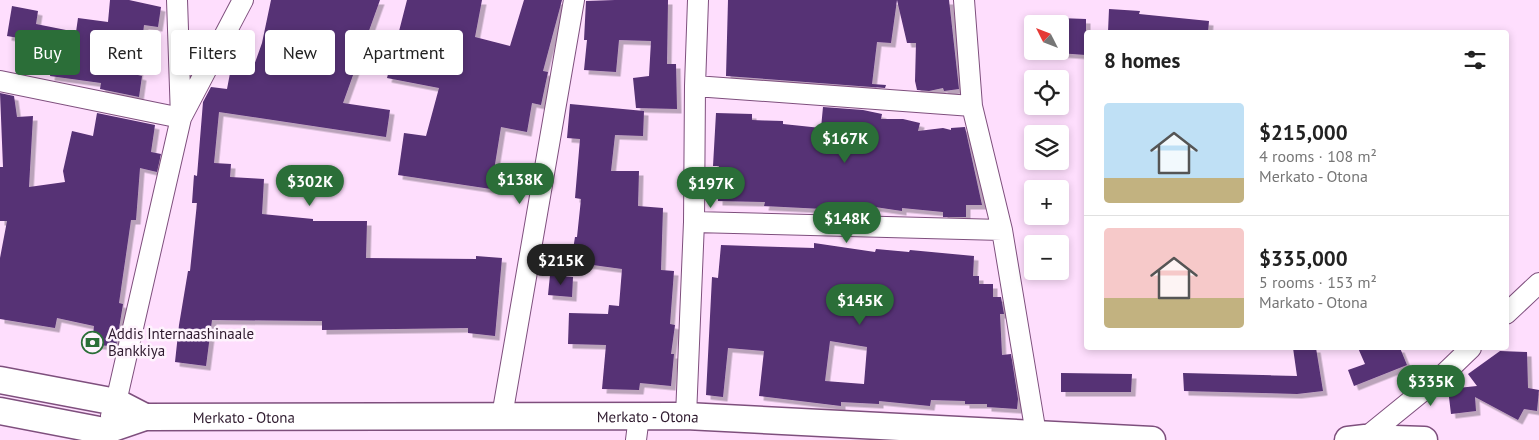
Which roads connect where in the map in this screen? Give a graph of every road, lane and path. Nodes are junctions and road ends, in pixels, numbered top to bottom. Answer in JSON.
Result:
{"nodes":[{"id":1,"x":177,"y":0,"type":"edge"},
{"id":2,"x":243,"y":0,"type":"edge"},
{"id":3,"x":574,"y":0,"type":"edge"},
{"id":4,"x":698,"y":0,"type":"edge"},
{"id":5,"x":964,"y":0,"type":"edge"},
{"id":6,"x":0,"y":81,"type":"edge"},
{"id":7,"x":694,"y":86,"type":"junction"},
{"id":8,"x":972,"y":106,"type":"junction"},
{"id":9,"x":181,"y":118,"type":"junction"},
{"id":10,"x":694,"y":222,"type":"junction"},
{"id":11,"x":1002,"y":230,"type":"junction"},
{"id":12,"x":1539,"y":283,"type":"edge"},
{"id":13,"x":1509,"y":311,"type":"edge"},
{"id":14,"x":1469,"y":350,"type":"edge"},
{"id":15,"x":0,"y":380,"type":"edge"},
{"id":16,"x":116,"y":402,"type":"junction"},
{"id":17,"x":0,"y":411,"type":"edge"},
{"id":18,"x":502,"y":416,"type":"junction"},
{"id":19,"x":686,"y":416,"type":"junction"},
{"id":20,"x":144,"y":417,"type":"junction"},
{"id":21,"x":638,"y":428,"type":"edge"},
{"id":22,"x":103,"y":436,"type":"edge"},
{"id":23,"x":1037,"y":437,"type":"edge"},
{"id":24,"x":1356,"y":439,"type":"edge"},
{"id":25,"x":1152,"y":440,"type":"edge"},
{"id":26,"x":1424,"y":440,"type":"edge"}],
"edges":[{"from":1,"to":9,"type":"street"},
{"from":2,"to":9,"type":"street"},
{"from":3,"to":18,"type":"street"},
{"from":4,"to":7,"type":"street"},
{"from":5,"to":8,"type":"street"},
{"from":6,"to":9,"type":"street"},
{"from":7,"to":8,"type":"street"},
{"from":7,"to":10,"type":"street"},
{"from":8,"to":11,"type":"street"},
{"from":9,"to":16,"type":"street"},
{"from":10,"to":11,"type":"street"},
{"from":10,"to":19,"type":"street"},
{"from":11,"to":23,"type":"street"},
{"from":12,"to":13,"type":"street"},
{"from":14,"to":24,"type":"street"},
{"from":15,"to":16,"type":"main road"},
{"from":16,"to":20,"type":"main road"},
{"from":16,"to":22,"type":"street"},
{"from":17,"to":22,"type":"main road"},
{"from":18,"to":20,"type":"main road","name":"Merkato - Otona"},
{"from":18,"to":21,"type":"main road","name":"Merkato - Otona"},
{"from":19,"to":21,"type":"main road","name":"Merkato - Otona"},
{"from":19,"to":23,"type":"main road","name":"Merkato - Otona"},
{"from":20,"to":22,"type":"main road"},
{"from":23,"to":25,"type":"main road","name":"Merkato - Otona"},
{"from":24,"to":26,"type":"main road"}]}
